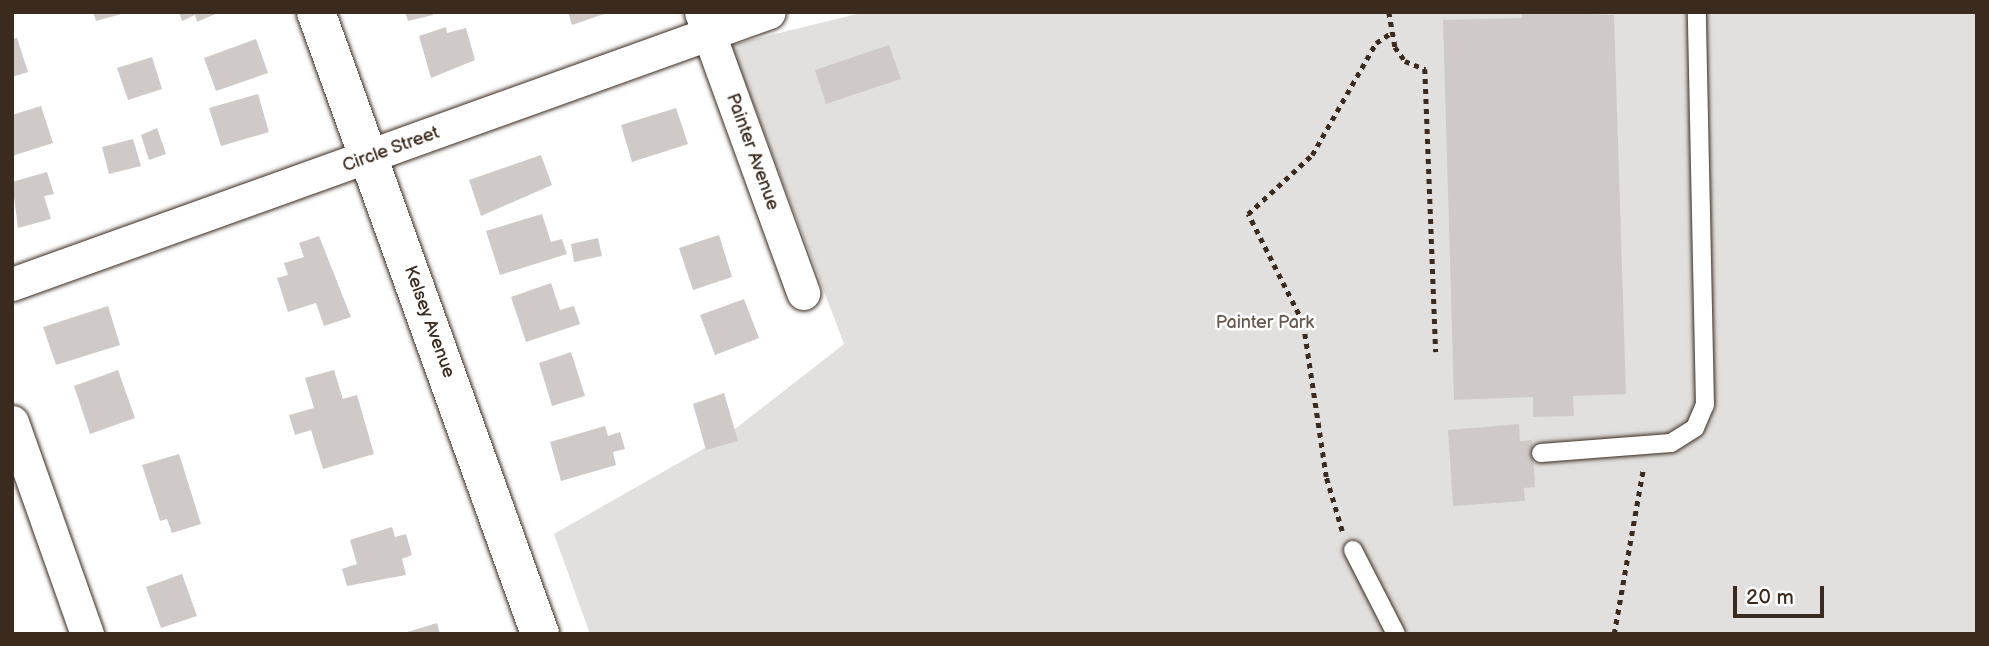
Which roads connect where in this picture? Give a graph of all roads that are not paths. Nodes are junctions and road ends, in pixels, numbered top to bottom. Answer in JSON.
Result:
{"nodes":[{"id":1,"x":316,"y":12,"type":"edge"},
{"id":2,"x":769,"y":12,"type":"edge"},
{"id":3,"x":1697,"y":12,"type":"edge"},
{"id":4,"x":705,"y":23,"type":"edge"},
{"id":5,"x":371,"y":158,"type":"junction"},
{"id":6,"x":12,"y":284,"type":"edge"},
{"id":7,"x":803,"y":292,"type":"dead end"},
{"id":8,"x":12,"y":422,"type":"edge"},
{"id":9,"x":1541,"y":453,"type":"dead end"},
{"id":10,"x":1353,"y":550,"type":"road end"},
{"id":11,"x":87,"y":634,"type":"edge"},
{"id":12,"x":540,"y":634,"type":"edge"},
{"id":13,"x":1396,"y":634,"type":"edge"}],
"edges":[{"from":1,"to":5,"type":"street","name":"Kelsey Avenue"},
{"from":2,"to":4,"type":"street","name":"Circle Street"},
{"from":3,"to":9,"type":"lane"},
{"from":4,"to":5,"type":"street","name":"Circle Street"},
{"from":4,"to":7,"type":"street","name":"Painter Avenue"},
{"from":5,"to":6,"type":"street","name":"Circle Street"},
{"from":5,"to":12,"type":"street","name":"Kelsey Avenue"},
{"from":8,"to":11,"type":"street"},
{"from":10,"to":13,"type":"lane"}]}
